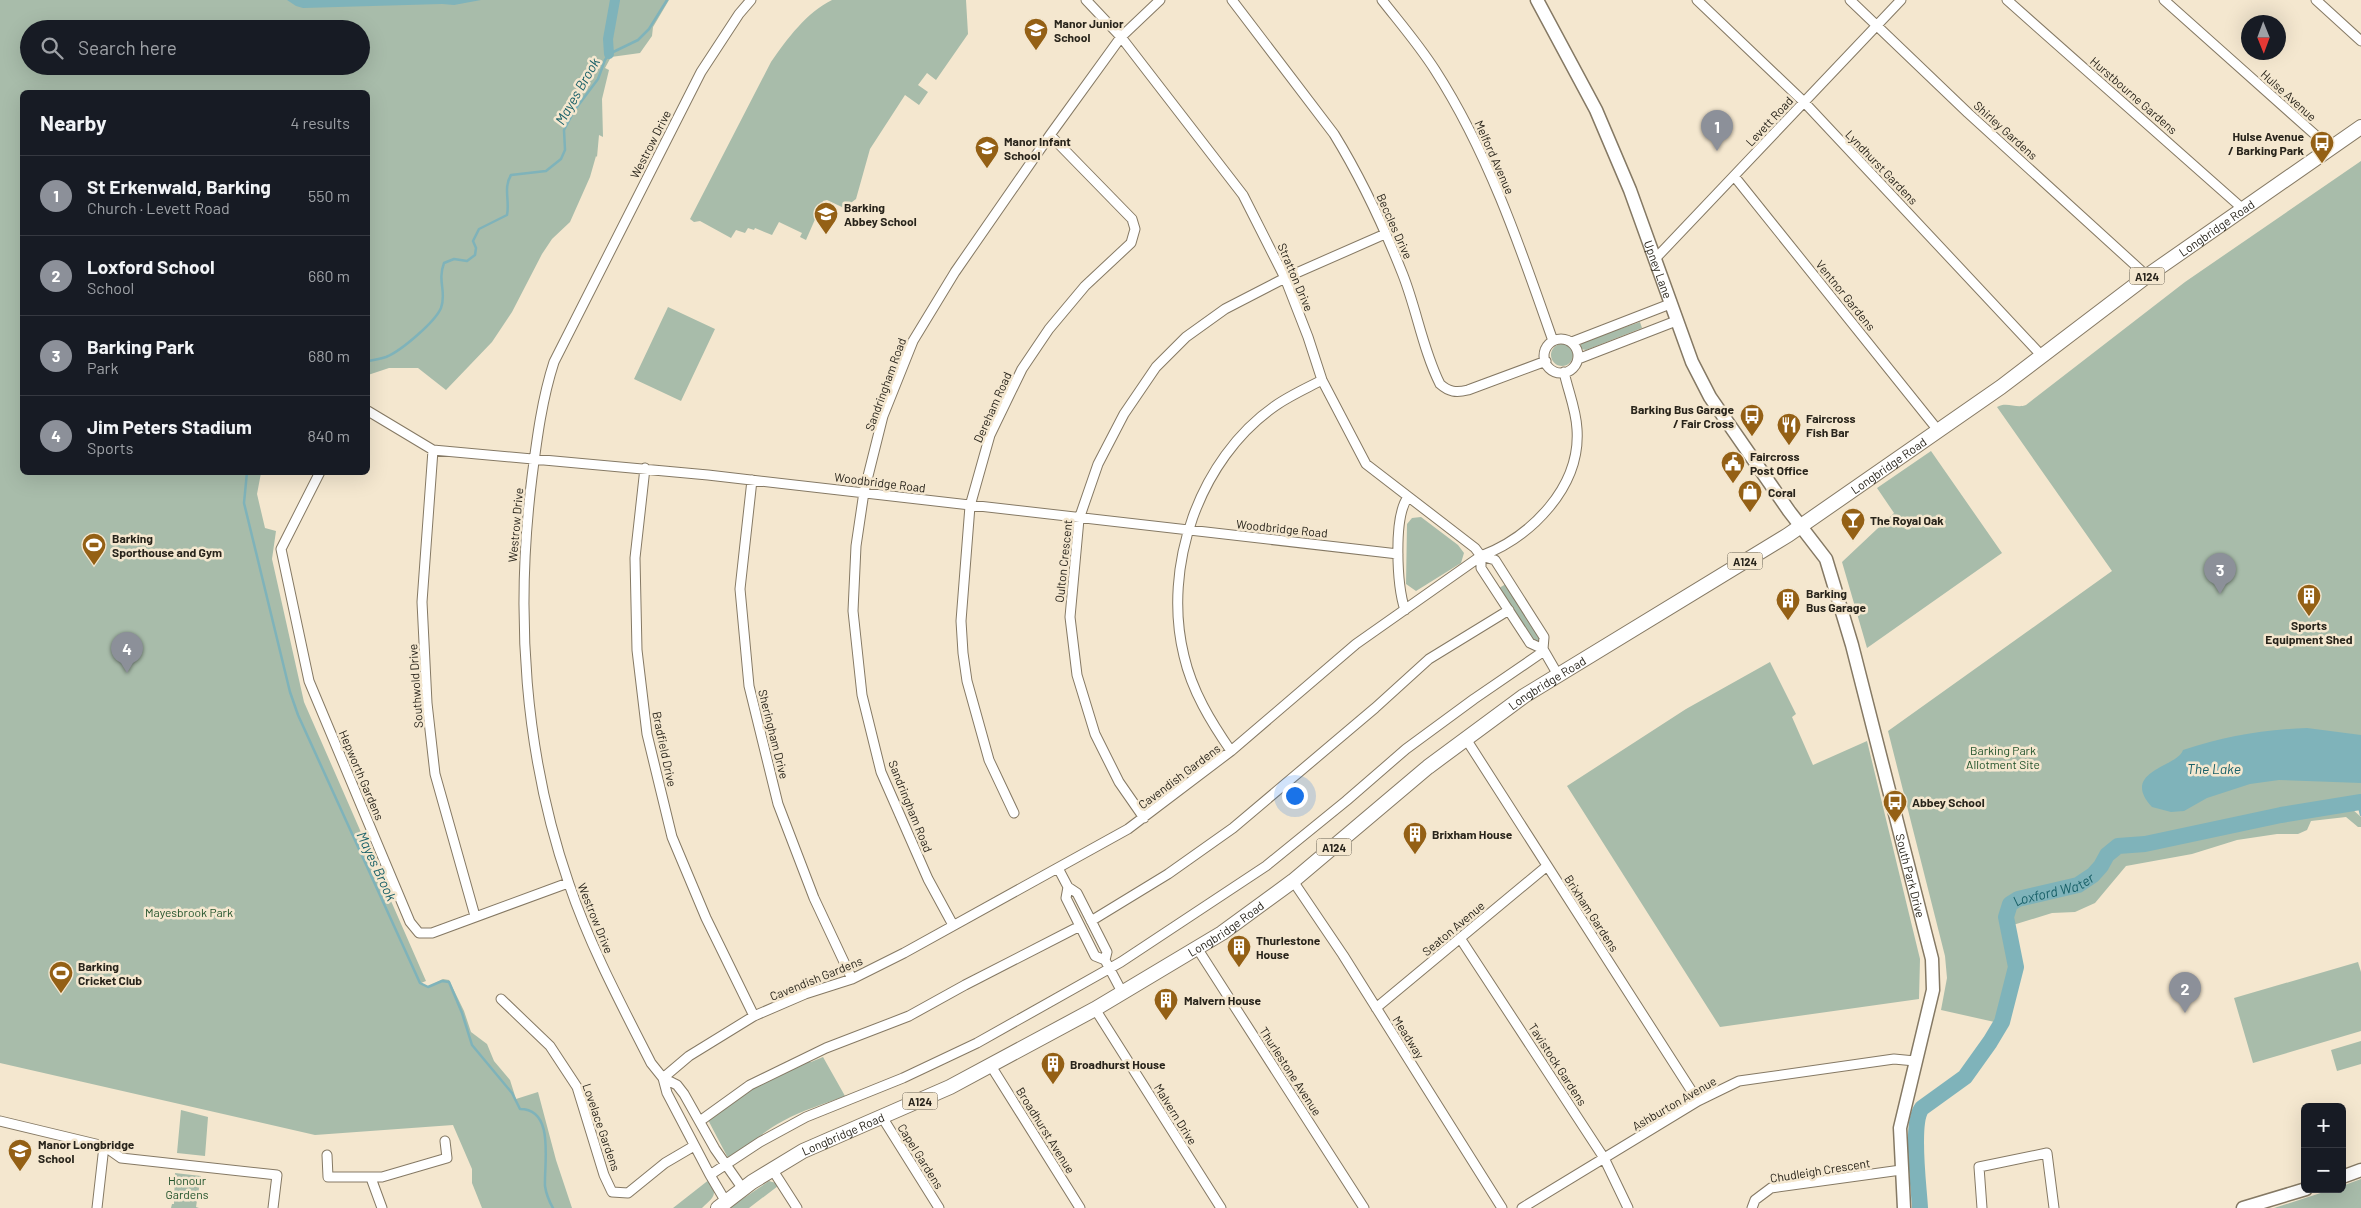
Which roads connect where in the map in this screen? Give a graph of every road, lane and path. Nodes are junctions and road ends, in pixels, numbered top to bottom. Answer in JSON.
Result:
{"nodes":[{"id":1,"x":751,"y":0,"type":"edge"},
{"id":2,"x":1086,"y":0,"type":"edge"},
{"id":3,"x":1160,"y":0,"type":"edge"},
{"id":4,"x":1232,"y":0,"type":"edge"},
{"id":5,"x":1382,"y":0,"type":"edge"},
{"id":6,"x":1537,"y":0,"type":"edge"},
{"id":7,"x":1698,"y":0,"type":"edge"},
{"id":8,"x":1850,"y":0,"type":"edge"},
{"id":9,"x":1901,"y":0,"type":"edge"},
{"id":10,"x":2007,"y":0,"type":"edge"},
{"id":11,"x":2164,"y":0,"type":"edge"},
{"id":12,"x":2316,"y":0,"type":"edge"},
{"id":13,"x":1877,"y":26,"type":"junction"},
{"id":14,"x":1121,"y":37,"type":"junction"},
{"id":15,"x":2361,"y":41,"type":"edge"},
{"id":16,"x":1804,"y":102,"type":"junction"},
{"id":17,"x":2361,"y":127,"type":"edge"},
{"id":18,"x":1050,"y":135,"type":"junction"},
{"id":19,"x":2329,"y":150,"type":"junction"},
{"id":20,"x":1734,"y":176,"type":"junction"},
{"id":21,"x":2243,"y":209,"type":"junction"},
{"id":22,"x":1386,"y":234,"type":"junction"},
{"id":23,"x":1655,"y":259,"type":"junction"},
{"id":24,"x":2147,"y":276,"type":"junction"},
{"id":25,"x":1285,"y":278,"type":"junction"},
{"id":26,"x":1670,"y":304,"type":"junction"},
{"id":27,"x":1676,"y":321,"type":"junction"},
{"id":28,"x":1553,"y":341,"type":"junction"},
{"id":29,"x":1572,"y":342,"type":"junction"},
{"id":30,"x":2042,"y":356,"type":"junction"},
{"id":31,"x":1578,"y":359,"type":"junction"},
{"id":32,"x":1546,"y":361,"type":"junction"},
{"id":33,"x":1564,"y":372,"type":"junction"},
{"id":34,"x":1322,"y":380,"type":"junction"},
{"id":35,"x":370,"y":412,"type":"edge"},
{"id":36,"x":1937,"y":429,"type":"junction"},
{"id":37,"x":432,"y":450,"type":"junction"},
{"id":38,"x":534,"y":459,"type":"junction"},
{"id":39,"x":645,"y":468,"type":"junction"},
{"id":40,"x":318,"y":475,"type":"edge"},
{"id":41,"x":752,"y":480,"type":"junction"},
{"id":42,"x":864,"y":492,"type":"junction"},
{"id":43,"x":1408,"y":497,"type":"junction"},
{"id":44,"x":970,"y":506,"type":"junction"},
{"id":45,"x":1079,"y":519,"type":"junction"},
{"id":46,"x":1801,"y":526,"type":"junction"},
{"id":47,"x":1188,"y":531,"type":"junction"},
{"id":48,"x":1398,"y":554,"type":"junction"},
{"id":49,"x":1481,"y":556,"type":"junction"},
{"id":50,"x":1405,"y":610,"type":"junction"},
{"id":51,"x":1509,"y":610,"type":"junction"},
{"id":52,"x":1544,"y":650,"type":"junction"},
{"id":53,"x":1558,"y":675,"type":"junction"},
{"id":54,"x":1466,"y":739,"type":"junction"},
{"id":55,"x":1231,"y":752,"type":"junction"},
{"id":56,"x":1014,"y":813,"type":"dead end"},
{"id":57,"x":1144,"y":818,"type":"junction"},
{"id":58,"x":1547,"y":866,"type":"junction"},
{"id":59,"x":1058,"y":868,"type":"junction"},
{"id":60,"x":1293,"y":881,"type":"junction"},
{"id":61,"x":568,"y":883,"type":"junction"},
{"id":62,"x":1068,"y":887,"type":"junction"},
{"id":63,"x":475,"y":916,"type":"junction"},
{"id":64,"x":1091,"y":920,"type":"junction"},
{"id":65,"x":953,"y":925,"type":"junction"},
{"id":66,"x":1080,"y":926,"type":"junction"},
{"id":67,"x":1460,"y":938,"type":"junction"},
{"id":68,"x":1197,"y":948,"type":"junction"},
{"id":69,"x":1108,"y":964,"type":"junction"},
{"id":70,"x":852,"y":979,"type":"junction"},
{"id":71,"x":1122,"y":992,"type":"junction"},
{"id":72,"x":501,"y":999,"type":"dead end"},
{"id":73,"x":1095,"y":1008,"type":"junction"},
{"id":74,"x":1376,"y":1008,"type":"junction"},
{"id":75,"x":754,"y":1016,"type":"junction"},
{"id":76,"x":1915,"y":1061,"type":"junction"},
{"id":77,"x":991,"y":1066,"type":"junction"},
{"id":78,"x":663,"y":1078,"type":"junction"},
{"id":79,"x":1698,"y":1101,"type":"junction"},
{"id":80,"x":882,"y":1117,"type":"junction"},
{"id":81,"x":0,"y":1121,"type":"edge"},
{"id":82,"x":700,"y":1121,"type":"junction"},
{"id":83,"x":445,"y":1141,"type":"dead end"},
{"id":84,"x":104,"y":1146,"type":"junction"},
{"id":85,"x":694,"y":1146,"type":"junction"},
{"id":86,"x":327,"y":1155,"type":"dead end"},
{"id":87,"x":1604,"y":1158,"type":"junction"},
{"id":88,"x":725,"y":1165,"type":"junction"},
{"id":89,"x":772,"y":1169,"type":"junction"},
{"id":90,"x":1901,"y":1170,"type":"junction"},
{"id":91,"x":2361,"y":1170,"type":"edge"},
{"id":92,"x":710,"y":1175,"type":"junction"},
{"id":93,"x":2346,"y":1176,"type":"edge"},
{"id":94,"x":371,"y":1178,"type":"junction"},
{"id":95,"x":743,"y":1189,"type":"junction"},
{"id":96,"x":2301,"y":1191,"type":"edge"},
{"id":97,"x":722,"y":1205,"type":"edge"},
{"id":98,"x":97,"y":1208,"type":"edge"},
{"id":99,"x":273,"y":1208,"type":"edge"},
{"id":100,"x":382,"y":1208,"type":"edge"},
{"id":101,"x":797,"y":1208,"type":"edge"},
{"id":102,"x":939,"y":1208,"type":"edge"},
{"id":103,"x":1080,"y":1208,"type":"edge"},
{"id":104,"x":1221,"y":1208,"type":"edge"},
{"id":105,"x":1364,"y":1208,"type":"edge"},
{"id":106,"x":1502,"y":1208,"type":"edge"},
{"id":107,"x":1522,"y":1208,"type":"edge"},
{"id":108,"x":1628,"y":1208,"type":"edge"},
{"id":109,"x":1752,"y":1208,"type":"edge"},
{"id":110,"x":1904,"y":1208,"type":"edge"},
{"id":111,"x":1982,"y":1208,"type":"edge"},
{"id":112,"x":2054,"y":1208,"type":"edge"},
{"id":113,"x":2245,"y":1208,"type":"edge"}],
"edges":[{"from":1,"to":38,"type":"street","name":"Westrow Drive"},
{"from":2,"to":14,"type":"street","name":"Stratton Drive"},
{"from":3,"to":14,"type":"street","name":"Sandringham Road"},
{"from":4,"to":22,"type":"street","name":"Beccles Drive"},
{"from":5,"to":28,"type":"street","name":"Melford Avenue"},
{"from":6,"to":23,"type":"street","name":"Upney Lane"},
{"from":7,"to":16,"type":"street","name":"Lyndhurst Gardens"},
{"from":8,"to":13,"type":"street","name":"Shirley Gardens"},
{"from":9,"to":13,"type":"street","name":"Levett Road"},
{"from":10,"to":21,"type":"street","name":"Hurstbourne Gardens"},
{"from":11,"to":19,"type":"street","name":"Hulse Avenue"},
{"from":12,"to":15,"type":"street"},
{"from":13,"to":16,"type":"street","name":"Levett Road"},
{"from":13,"to":24,"type":"street","name":"Shirley Gardens"},
{"from":14,"to":18,"type":"street","name":"Sandringham Road"},
{"from":14,"to":25,"type":"street","name":"Stratton Drive"},
{"from":16,"to":20,"type":"street","name":"Levett Road"},
{"from":16,"to":30,"type":"street","name":"Lyndhurst Gardens"},
{"from":17,"to":19,"type":"main road","name":"Longbridge Road","number":"A124"},
{"from":18,"to":42,"type":"street","name":"Sandringham Road"},
{"from":18,"to":44,"type":"street","name":"Dereham Road"},
{"from":19,"to":21,"type":"main road","name":"Longbridge Road","number":"A124"},
{"from":20,"to":23,"type":"street","name":"Levett Road"},
{"from":20,"to":36,"type":"street","name":"Ventnor Gardens"},
{"from":21,"to":24,"type":"main road","name":"Longbridge Road","number":"A124"},
{"from":22,"to":25,"type":"street","name":"Oulton Crescent"},
{"from":22,"to":32,"type":"street","name":"Beccles Drive"},
{"from":23,"to":26,"type":"street","name":"Upney Lane"},
{"from":24,"to":30,"type":"main road","name":"Longbridge Road","number":"A124"},
{"from":25,"to":34,"type":"street","name":"Stratton Drive"},
{"from":25,"to":45,"type":"street","name":"Oulton Crescent"},
{"from":26,"to":27,"type":"street","name":"Upney Lane"},
{"from":26,"to":29,"type":"street"},
{"from":27,"to":31,"type":"street"},
{"from":27,"to":46,"type":"street","name":"Upney Lane"},
{"from":28,"to":29,"type":"street"},
{"from":28,"to":32,"type":"street"},
{"from":29,"to":31,"type":"street"},
{"from":30,"to":36,"type":"main road","name":"Longbridge Road","number":"A124"},
{"from":31,"to":33,"type":"street"},
{"from":32,"to":33,"type":"street"},
{"from":33,"to":49,"type":"street","name":"Cavendish Gardens"},
{"from":34,"to":43,"type":"street","name":"Stratton Drive"},
{"from":34,"to":47,"type":"street"},
{"from":35,"to":37,"type":"street","name":"Woodbridge Road"},
{"from":36,"to":46,"type":"main road","name":"Longbridge Road","number":"A124"},
{"from":37,"to":38,"type":"street","name":"Woodbridge Road"},
{"from":37,"to":63,"type":"street","name":"Southwold Drive"},
{"from":38,"to":39,"type":"street","name":"Woodbridge Road"},
{"from":38,"to":61,"type":"street","name":"Westrow Drive"},
{"from":39,"to":41,"type":"street","name":"Woodbridge Road"},
{"from":39,"to":75,"type":"street","name":"Bradfield Drive"},
{"from":40,"to":63,"type":"street","name":"Hepworth Gardens"},
{"from":41,"to":42,"type":"street","name":"Woodbridge Road"},
{"from":41,"to":70,"type":"street","name":"Sheringham Drive"},
{"from":42,"to":44,"type":"street","name":"Woodbridge Road"},
{"from":42,"to":65,"type":"street","name":"Sandringham Road"},
{"from":43,"to":48,"type":"street"},
{"from":43,"to":49,"type":"street","name":"Stratton Drive"},
{"from":44,"to":45,"type":"street","name":"Woodbridge Road"},
{"from":44,"to":56,"type":"street","name":"Dereham Road"},
{"from":45,"to":47,"type":"street","name":"Woodbridge Road"},
{"from":45,"to":57,"type":"street","name":"Oulton Crescent"},
{"from":46,"to":53,"type":"main road","name":"Longbridge Road","number":"A124"},
{"from":46,"to":76,"type":"street","name":"South Park Drive"},
{"from":47,"to":48,"type":"street","name":"Woodbridge Road"},
{"from":47,"to":55,"type":"street"},
{"from":48,"to":50,"type":"street"},
{"from":49,"to":50,"type":"street","name":"Cavendish Gardens"},
{"from":49,"to":51,"type":"street","name":"Stratton Drive"},
{"from":49,"to":52,"type":"street","name":"Stratton Drive"},
{"from":50,"to":55,"type":"street","name":"Cavendish Gardens"},
{"from":51,"to":52,"type":"street","name":"Stratton Drive"},
{"from":51,"to":64,"type":"street"},
{"from":52,"to":53,"type":"street","name":"Stratton Drive"},
{"from":52,"to":69,"type":"street"},
{"from":53,"to":54,"type":"main road","name":"Longbridge Road","number":"A124"},
{"from":54,"to":58,"type":"street","name":"Brixham Gardens"},
{"from":54,"to":60,"type":"main road","name":"Longbridge Road","number":"A124"},
{"from":55,"to":57,"type":"street","name":"Cavendish Gardens"},
{"from":57,"to":59,"type":"street","name":"Cavendish Gardens"},
{"from":58,"to":67,"type":"street","name":"Seaton Avenue"},
{"from":58,"to":79,"type":"street","name":"Brixham Gardens"},
{"from":59,"to":62,"type":"street"},
{"from":59,"to":65,"type":"street","name":"Cavendish Gardens"},
{"from":60,"to":68,"type":"main road","name":"Longbridge Road","number":"A124"},
{"from":60,"to":74,"type":"street","name":"Meadway"},
{"from":61,"to":63,"type":"street","name":"Hepworth Gardens"},
{"from":61,"to":78,"type":"street","name":"Westrow Drive"},
{"from":62,"to":64,"type":"street"},
{"from":62,"to":66,"type":"street"},
{"from":64,"to":69,"type":"street"},
{"from":65,"to":70,"type":"street","name":"Cavendish Gardens"},
{"from":66,"to":69,"type":"street"},
{"from":66,"to":82,"type":"street"},
{"from":67,"to":74,"type":"street","name":"Seaton Avenue"},
{"from":67,"to":87,"type":"street","name":"Tavistock Gardens"},
{"from":68,"to":71,"type":"main road","name":"Longbridge Road","number":"A124"},
{"from":68,"to":105,"type":"street","name":"Thurlestone Avenue"},
{"from":69,"to":71,"type":"street"},
{"from":69,"to":88,"type":"street"},
{"from":70,"to":75,"type":"street","name":"Cavendish Gardens"},
{"from":71,"to":73,"type":"main road","name":"Longbridge Road","number":"A124"},
{"from":72,"to":85,"type":"street","name":"Lovelace Gardens"},
{"from":73,"to":77,"type":"main road","name":"Longbridge Road","number":"A124"},
{"from":73,"to":104,"type":"street","name":"Malvern Drive"},
{"from":74,"to":106,"type":"street","name":"Meadway"},
{"from":75,"to":78,"type":"street","name":"Cavendish Gardens"},
{"from":76,"to":79,"type":"street","name":"Ashburton Avenue"},
{"from":76,"to":90,"type":"street","name":"South Park Drive"},
{"from":77,"to":80,"type":"main road","name":"Longbridge Road","number":"A124"},
{"from":77,"to":103,"type":"street","name":"Broadhurst Avenue"},
{"from":78,"to":82,"type":"street","name":"Westrow Drive"},
{"from":78,"to":85,"type":"street","name":"Westrow Drive"},
{"from":79,"to":87,"type":"street","name":"Ashburton Avenue"},
{"from":80,"to":89,"type":"main road","name":"Longbridge Road","number":"A124"},
{"from":80,"to":102,"type":"street","name":"Capel Gardens"},
{"from":81,"to":84,"type":"street"},
{"from":82,"to":88,"type":"street","name":"Westrow Drive"},
{"from":83,"to":94,"type":"street"},
{"from":84,"to":98,"type":"street"},
{"from":84,"to":99,"type":"street"},
{"from":85,"to":92,"type":"street","name":"Westrow Drive"},
{"from":86,"to":94,"type":"street"},
{"from":87,"to":107,"type":"street","name":"Ashburton Avenue"},
{"from":87,"to":108,"type":"street","name":"Tavistock Gardens"},
{"from":88,"to":92,"type":"street"},
{"from":88,"to":95,"type":"street","name":"Westrow Drive"},
{"from":89,"to":95,"type":"main road","name":"Longbridge Road","number":"A124"},
{"from":89,"to":101,"type":"street"},
{"from":90,"to":109,"type":"street","name":"Chudleigh Crescent"},
{"from":90,"to":110,"type":"street","name":"South Park Drive"},
{"from":91,"to":93,"type":"street"},
{"from":92,"to":97,"type":"street","name":"Westrow Drive"},
{"from":94,"to":100,"type":"street"},
{"from":95,"to":97,"type":"main road","name":"Longbridge Road","number":"A124"},
{"from":96,"to":113,"type":"street"},
{"from":111,"to":112,"type":"street"}]}
